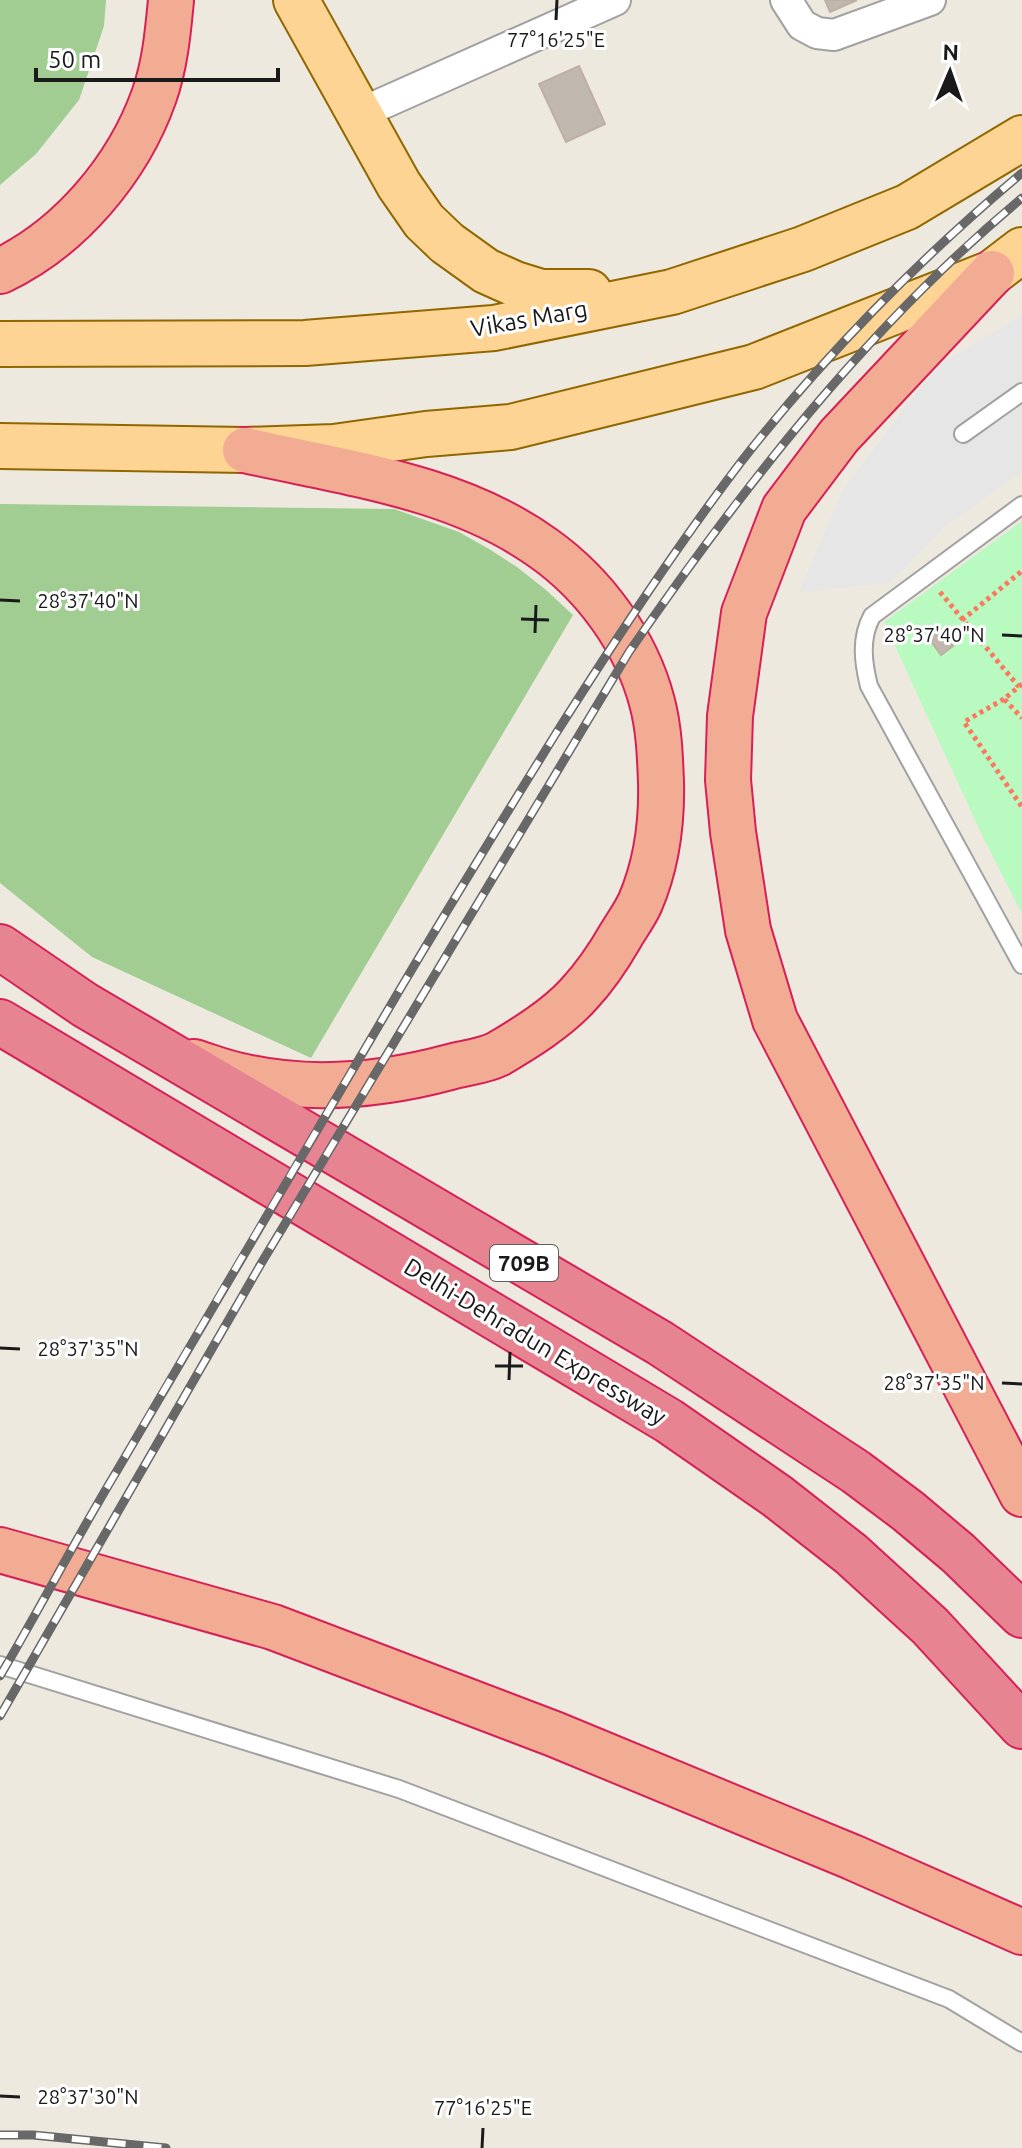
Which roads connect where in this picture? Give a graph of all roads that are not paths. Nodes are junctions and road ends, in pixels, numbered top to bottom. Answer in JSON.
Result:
{"nodes":[{"id":1,"x":171,"y":0,"type":"edge"},
{"id":2,"x":296,"y":0,"type":"edge"},
{"id":3,"x":615,"y":0,"type":"edge"},
{"id":4,"x":786,"y":0,"type":"edge"},
{"id":5,"x":930,"y":0,"type":"edge"},
{"id":6,"x":361,"y":113,"type":"junction"},
{"id":7,"x":1022,"y":138,"type":"edge"},
{"id":8,"x":1007,"y":261,"type":"edge"},
{"id":9,"x":0,"y":271,"type":"edge"},
{"id":10,"x":672,"y":292,"type":"junction"},
{"id":11,"x":0,"y":344,"type":"edge"},
{"id":12,"x":1022,"y":392,"type":"edge"},
{"id":13,"x":963,"y":434,"type":"dead end"},
{"id":14,"x":0,"y":446,"type":"edge"},
{"id":15,"x":245,"y":450,"type":"junction"},
{"id":16,"x":1022,"y":505,"type":"edge"},
{"id":17,"x":0,"y":947,"type":"edge"},
{"id":18,"x":1022,"y":965,"type":"edge"},
{"id":19,"x":85,"y":1005,"type":"junction"},
{"id":20,"x":0,"y":1022,"type":"edge"},
{"id":21,"x":1022,"y":1494,"type":"edge"},
{"id":22,"x":0,"y":1550,"type":"edge"},
{"id":23,"x":1022,"y":1615,"type":"edge"},
{"id":24,"x":0,"y":1665,"type":"edge"},
{"id":25,"x":1022,"y":1726,"type":"edge"},
{"id":26,"x":1022,"y":1932,"type":"edge"},
{"id":27,"x":1022,"y":2043,"type":"edge"}],
"edges":[{"from":1,"to":9,"type":"highway"},
{"from":2,"to":6,"type":"main road"},
{"from":3,"to":6,"type":"street"},
{"from":4,"to":5,"type":"street"},
{"from":6,"to":10,"type":"main road"},
{"from":7,"to":10,"type":"main road","name":"Vikas Marg"},
{"from":8,"to":15,"type":"main road"},
{"from":8,"to":21,"type":"highway"},
{"from":10,"to":11,"type":"main road","name":"Vikas Marg"},
{"from":12,"to":13,"type":"lane"},
{"from":14,"to":15,"type":"main road"},
{"from":15,"to":19,"type":"highway"},
{"from":16,"to":18,"type":"lane"},
{"from":17,"to":19,"type":"highway","number":"709B"},
{"from":19,"to":23,"type":"highway","number":"709B"},
{"from":20,"to":25,"type":"highway","name":"Delhi-Dehradun Expressway","number":"709B"},
{"from":22,"to":26,"type":"highway"},
{"from":24,"to":27,"type":"lane"}]}
